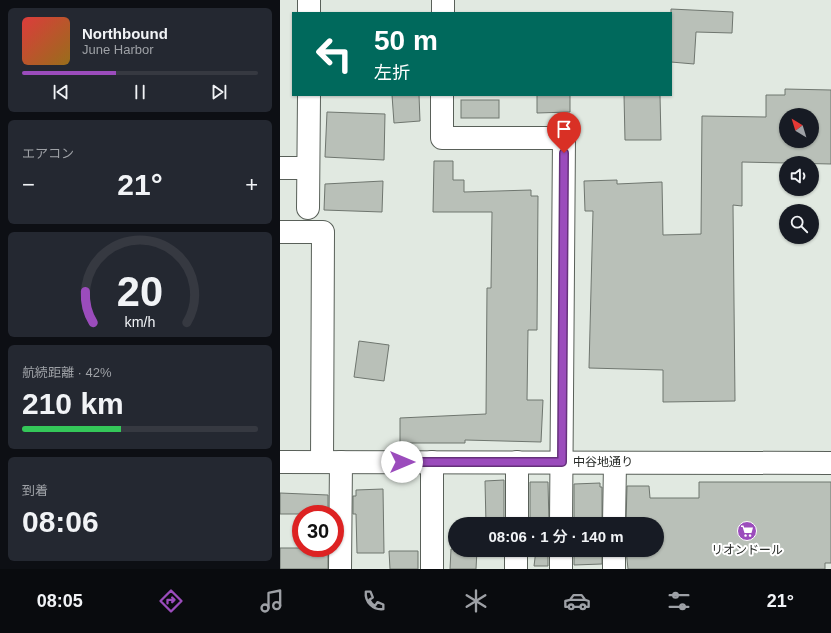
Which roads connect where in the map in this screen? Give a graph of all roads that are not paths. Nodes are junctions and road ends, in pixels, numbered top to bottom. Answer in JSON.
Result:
{"nodes":[{"id":1,"x":309,"y":0,"type":"edge"},
{"id":2,"x":443,"y":0,"type":"edge"},
{"id":3,"x":309,"y":12,"type":"edge"},
{"id":4,"x":443,"y":12,"type":"edge"},
{"id":5,"x":309,"y":96,"type":"edge"},
{"id":6,"x":442,"y":96,"type":"edge"},
{"id":7,"x":280,"y":168,"type":"edge"},
{"id":8,"x":308,"y":168,"type":"junction"},
{"id":9,"x":308,"y":208,"type":"dead end"},
{"id":10,"x":280,"y":232,"type":"edge"},
{"id":11,"x":280,"y":462,"type":"edge"},
{"id":12,"x":331,"y":462,"type":"junction"},
{"id":13,"x":432,"y":462,"type":"junction"},
{"id":14,"x":517,"y":462,"type":"junction"},
{"id":15,"x":562,"y":462,"type":"junction"},
{"id":16,"x":615,"y":463,"type":"junction"},
{"id":17,"x":831,"y":463,"type":"edge"},
{"id":18,"x":517,"y":517,"type":"edge"},
{"id":19,"x":561,"y":517,"type":"edge"},
{"id":20,"x":614,"y":517,"type":"edge"},
{"id":21,"x":516,"y":557,"type":"edge"},
{"id":22,"x":561,"y":557,"type":"edge"},
{"id":23,"x":614,"y":557,"type":"edge"},
{"id":24,"x":340,"y":569,"type":"edge"},
{"id":25,"x":432,"y":569,"type":"edge"},
{"id":26,"x":516,"y":569,"type":"edge"},
{"id":27,"x":561,"y":569,"type":"edge"},
{"id":28,"x":614,"y":569,"type":"edge"}],
"edges":[{"from":1,"to":3,"type":"street"},
{"from":2,"to":4,"type":"street"},
{"from":5,"to":8,"type":"street"},
{"from":6,"to":15,"type":"street"},
{"from":7,"to":8,"type":"street"},
{"from":8,"to":9,"type":"street"},
{"from":10,"to":12,"type":"street"},
{"from":11,"to":12,"type":"street","name":"中谷地通り"},
{"from":12,"to":13,"type":"street","name":"中谷地通り"},
{"from":12,"to":24,"type":"street"},
{"from":13,"to":14,"type":"street","name":"中谷地通り"},
{"from":13,"to":25,"type":"street"},
{"from":14,"to":15,"type":"street","name":"中谷地通り"},
{"from":14,"to":18,"type":"street"},
{"from":15,"to":16,"type":"street","name":"中谷地通り"},
{"from":15,"to":19,"type":"street"},
{"from":16,"to":17,"type":"street","name":"中谷地通り"},
{"from":16,"to":20,"type":"street"},
{"from":21,"to":26,"type":"street"},
{"from":22,"to":27,"type":"street"},
{"from":23,"to":28,"type":"street"}]}
